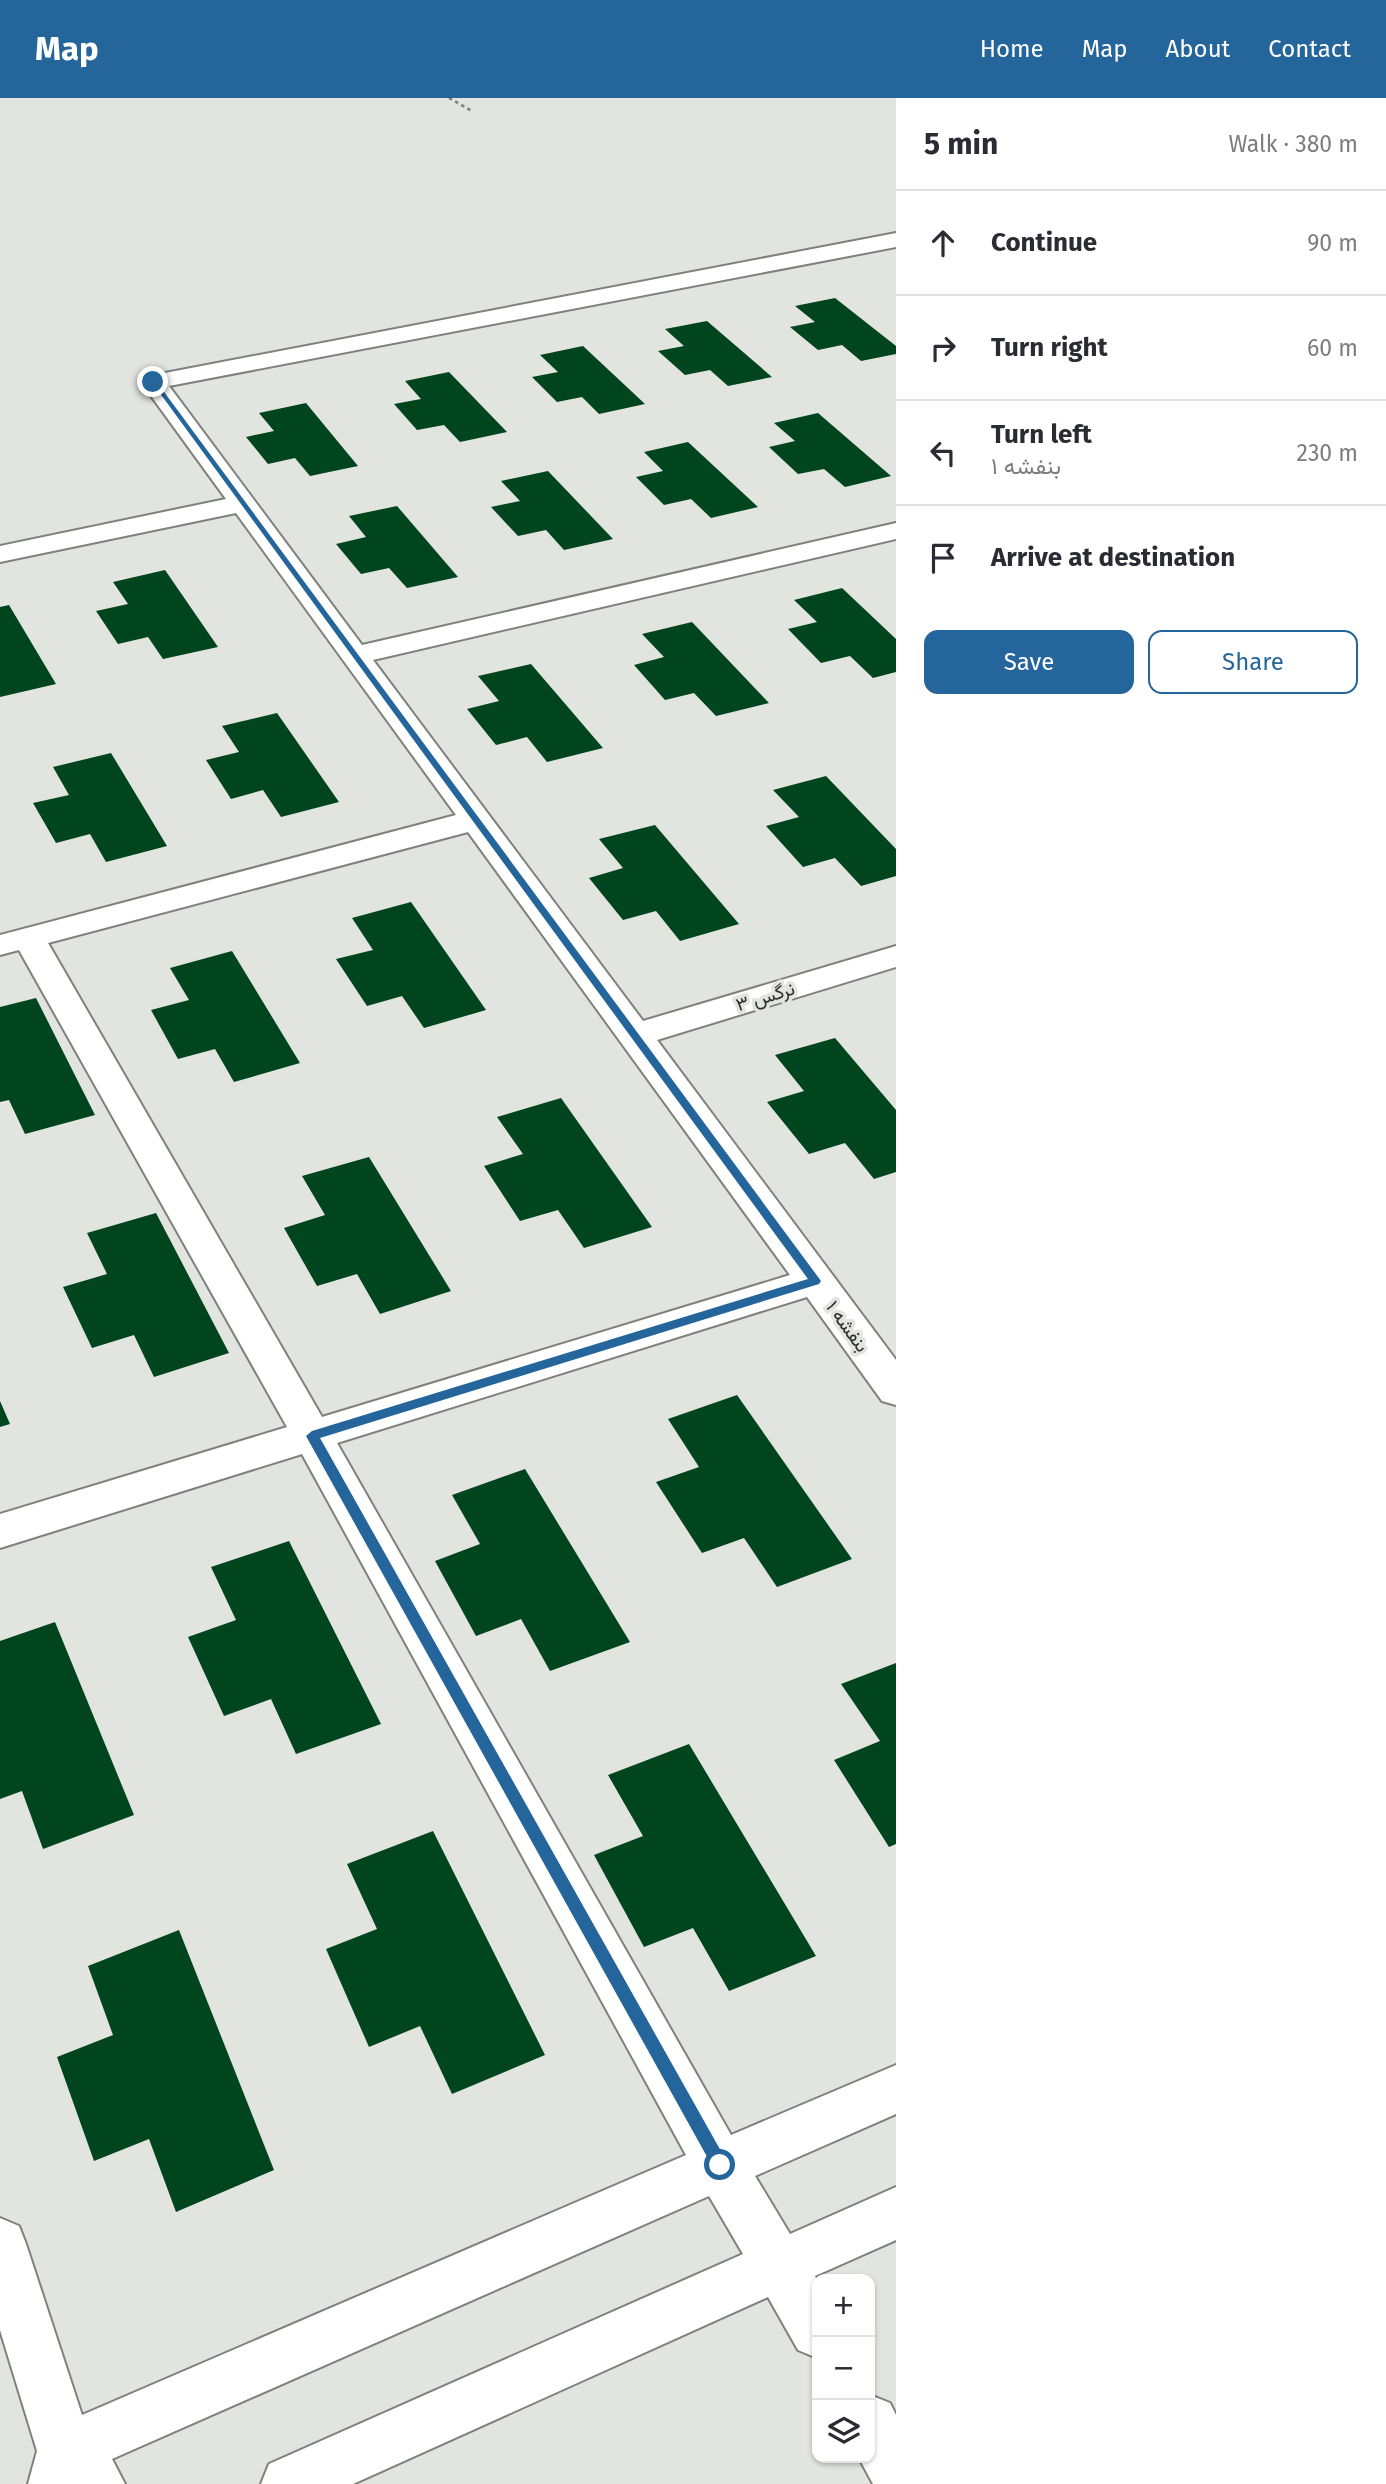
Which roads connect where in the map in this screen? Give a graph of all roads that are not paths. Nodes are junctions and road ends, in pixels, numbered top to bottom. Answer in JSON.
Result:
{"nodes":[{"id":1,"x":896,"y":240,"type":"edge"},
{"id":2,"x":242,"y":504,"type":"junction"},
{"id":3,"x":896,"y":531,"type":"edge"},
{"id":4,"x":0,"y":554,"type":"edge"},
{"id":5,"x":354,"y":656,"type":"junction"},
{"id":6,"x":475,"y":820,"type":"junction"},
{"id":7,"x":14,"y":941,"type":"edge"},
{"id":8,"x":896,"y":956,"type":"edge"},
{"id":9,"x":634,"y":1035,"type":"junction"},
{"id":10,"x":815,"y":1281,"type":"junction"},
{"id":11,"x":896,"y":1390,"type":"edge"},
{"id":12,"x":312,"y":1436,"type":"junction"},
{"id":13,"x":0,"y":1531,"type":"edge"},
{"id":14,"x":896,"y":2089,"type":"edge"},
{"id":15,"x":720,"y":2165,"type":"junction"},
{"id":16,"x":896,"y":2213,"type":"edge"},
{"id":17,"x":0,"y":2244,"type":"edge"},
{"id":18,"x":779,"y":2265,"type":"junction"},
{"id":19,"x":812,"y":2322,"type":"edge"},
{"id":20,"x":875,"y":2432,"type":"edge"},
{"id":21,"x":896,"y":2470,"type":"edge"},
{"id":22,"x":73,"y":2473,"type":"edge"},
{"id":23,"x":289,"y":2484,"type":"edge"}],
"edges":[{"from":1,"to":2,"type":"street","name":"بنفشه ۱"},
{"from":2,"to":4,"type":"street"},
{"from":2,"to":5,"type":"street","name":"بنفشه ۱"},
{"from":3,"to":5,"type":"street"},
{"from":5,"to":6,"type":"street","name":"بنفشه ۱"},
{"from":6,"to":7,"type":"street"},
{"from":6,"to":9,"type":"street","name":"بنفشه ۱"},
{"from":7,"to":12,"type":"street"},
{"from":8,"to":9,"type":"street","name":"نرگس ۳"},
{"from":9,"to":10,"type":"street","name":"بنفشه ۱"},
{"from":10,"to":11,"type":"street","name":"بنفشه ۱"},
{"from":10,"to":12,"type":"street"},
{"from":12,"to":13,"type":"street"},
{"from":12,"to":15,"type":"street"},
{"from":14,"to":15,"type":"street"},
{"from":15,"to":18,"type":"street"},
{"from":15,"to":22,"type":"street"},
{"from":16,"to":18,"type":"street"},
{"from":17,"to":22,"type":"street"},
{"from":18,"to":19,"type":"street"},
{"from":18,"to":23,"type":"street"},
{"from":20,"to":21,"type":"street"}]}
